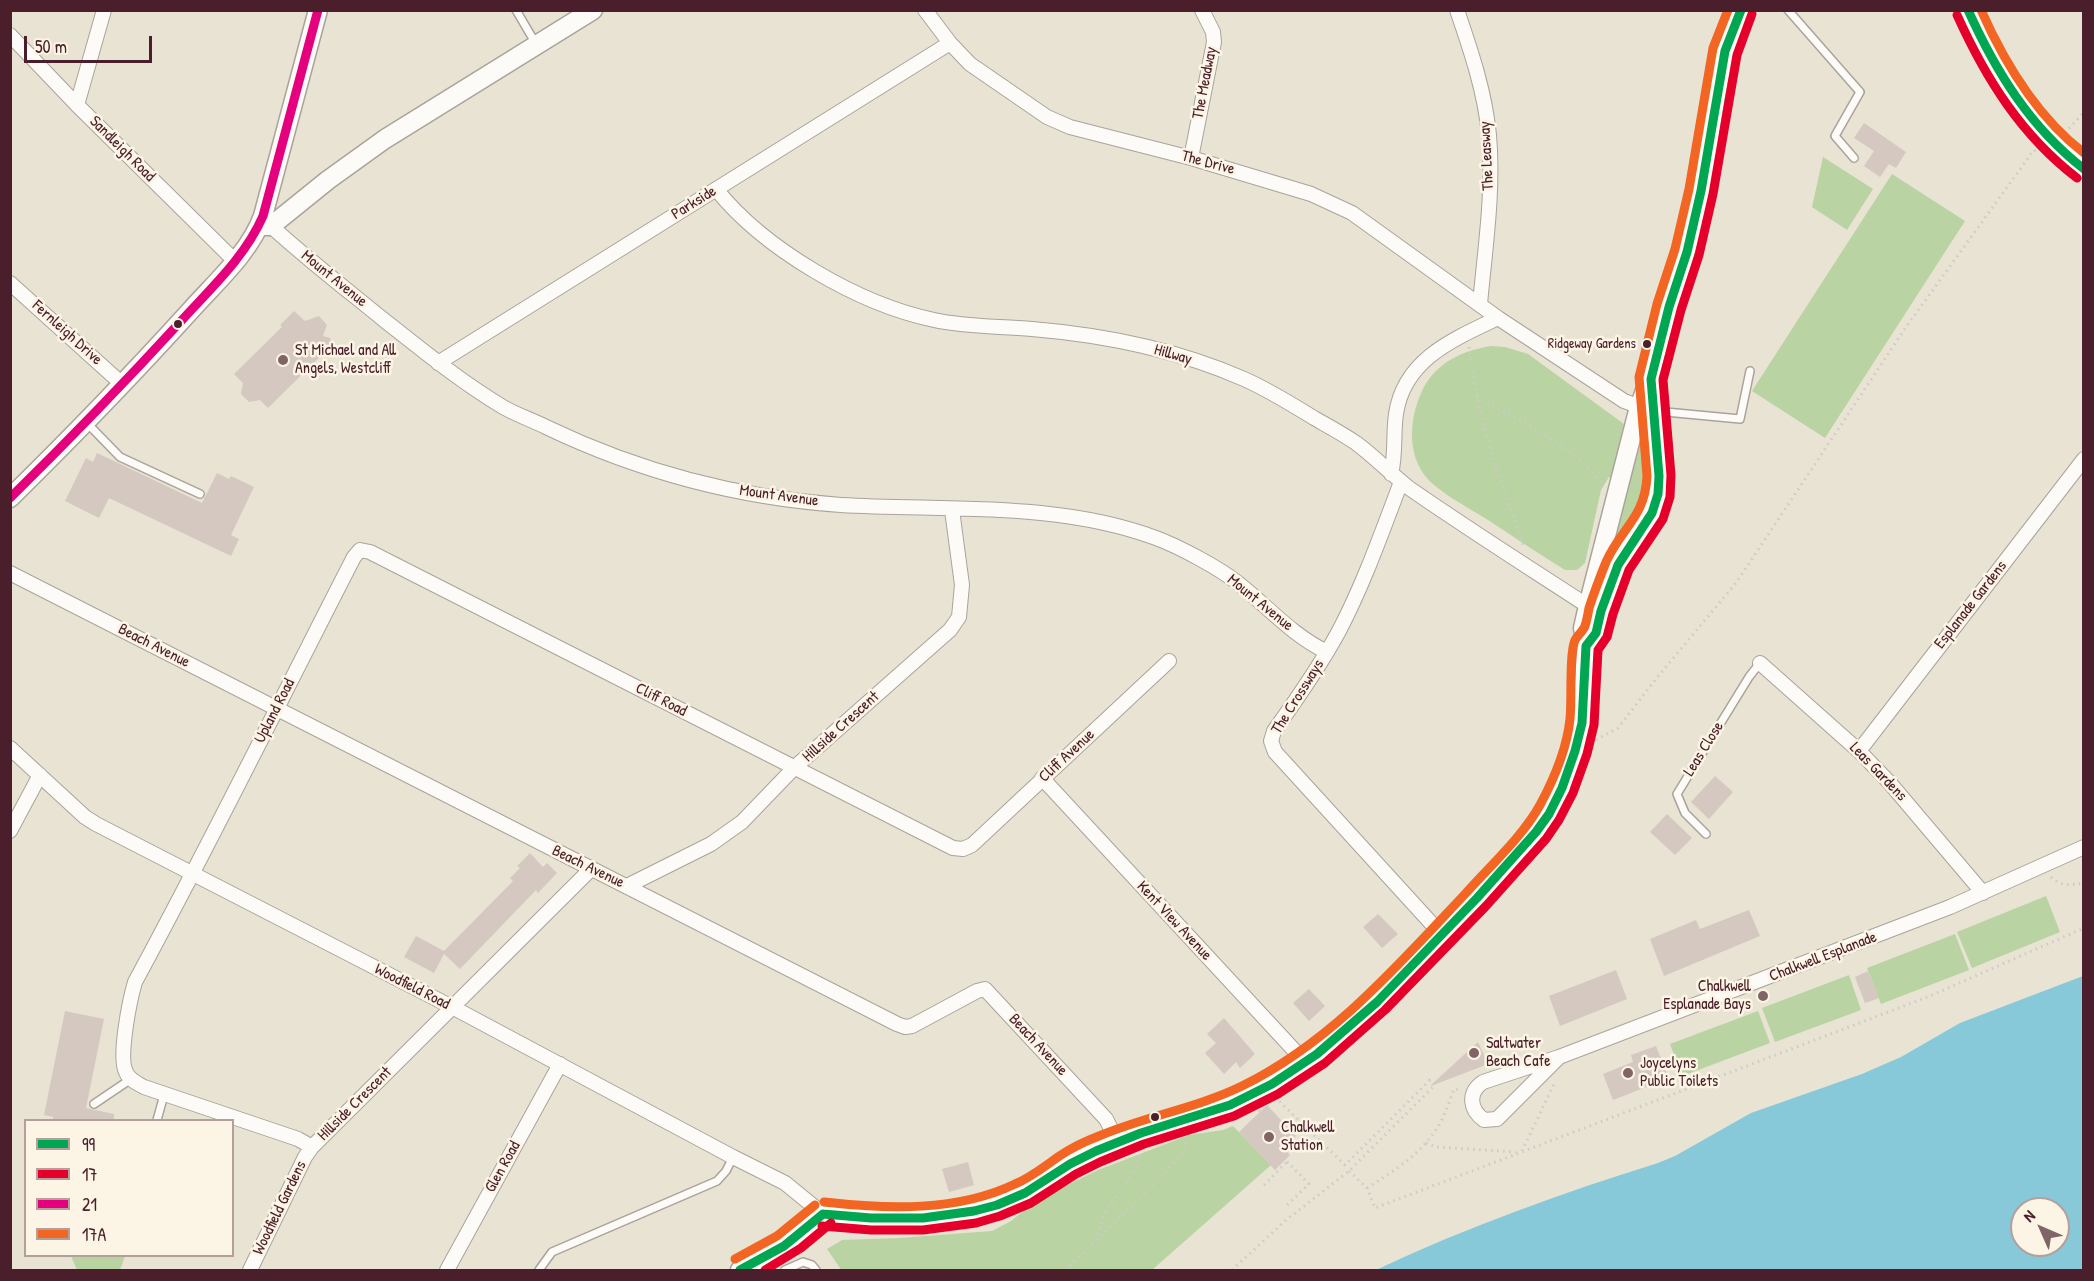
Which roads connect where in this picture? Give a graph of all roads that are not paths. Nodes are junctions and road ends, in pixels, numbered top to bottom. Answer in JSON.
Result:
{"nodes":[{"id":1,"x":104,"y":10,"type":"edge"},
{"id":2,"x":318,"y":10,"type":"edge"},
{"id":3,"x":516,"y":10,"type":"edge"},
{"id":4,"x":593,"y":10,"type":"edge"},
{"id":5,"x":924,"y":10,"type":"edge"},
{"id":6,"x":1202,"y":10,"type":"edge"},
{"id":7,"x":1457,"y":10,"type":"edge"},
{"id":8,"x":1788,"y":10,"type":"edge"},
{"id":9,"x":1968,"y":10,"type":"edge"},
{"id":10,"x":1739,"y":11,"type":"edge"},
{"id":11,"x":10,"y":36,"type":"edge"},
{"id":12,"x":950,"y":43,"type":"junction"},
{"id":13,"x":537,"y":46,"type":"junction"},
{"id":14,"x":77,"y":105,"type":"junction"},
{"id":15,"x":1191,"y":158,"type":"junction"},
{"id":16,"x":1854,"y":158,"type":"dead end"},
{"id":17,"x":2084,"y":169,"type":"edge"},
{"id":18,"x":716,"y":189,"type":"junction"},
{"id":19,"x":265,"y":226,"type":"junction"},
{"id":20,"x":235,"y":261,"type":"junction"},
{"id":21,"x":10,"y":283,"type":"edge"},
{"id":22,"x":1480,"y":304,"type":"junction"},
{"id":23,"x":1498,"y":318,"type":"junction"},
{"id":24,"x":438,"y":363,"type":"junction"},
{"id":25,"x":1750,"y":371,"type":"dead end"},
{"id":26,"x":122,"y":384,"type":"junction"},
{"id":27,"x":1646,"y":409,"type":"junction"},
{"id":28,"x":86,"y":422,"type":"junction"},
{"id":29,"x":2084,"y":459,"type":"edge"},
{"id":30,"x":1396,"y":478,"type":"junction"},
{"id":31,"x":200,"y":494,"type":"dead end"},
{"id":32,"x":10,"y":498,"type":"edge"},
{"id":33,"x":952,"y":510,"type":"junction"},
{"id":34,"x":360,"y":550,"type":"joint"},
{"id":35,"x":10,"y":573,"type":"edge"},
{"id":36,"x":1594,"y":608,"type":"junction"},
{"id":37,"x":1326,"y":652,"type":"junction"},
{"id":38,"x":1169,"y":661,"type":"dead end"},
{"id":39,"x":1761,"y":663,"type":"joint"},
{"id":40,"x":276,"y":709,"type":"junction"},
{"id":41,"x":10,"y":748,"type":"edge"},
{"id":42,"x":1859,"y":751,"type":"junction"},
{"id":43,"x":795,"y":767,"type":"junction"},
{"id":44,"x":40,"y":775,"type":"junction"},
{"id":45,"x":1042,"y":778,"type":"junction"},
{"id":46,"x":10,"y":831,"type":"edge"},
{"id":47,"x":1706,"y":834,"type":"dead end"},
{"id":48,"x":2084,"y":847,"type":"edge"},
{"id":49,"x":963,"y":849,"type":"joint"},
{"id":50,"x":591,"y":869,"type":"junction"},
{"id":51,"x":193,"y":875,"type":"junction"},
{"id":52,"x":627,"y":886,"type":"junction"},
{"id":53,"x":1983,"y":893,"type":"junction"},
{"id":54,"x":1442,"y":936,"type":"junction"},
{"id":55,"x":452,"y":1007,"type":"junction"},
{"id":56,"x":1559,"y":1057,"type":"junction"},
{"id":57,"x":560,"y":1064,"type":"junction"},
{"id":58,"x":1306,"y":1064,"type":"junction"},
{"id":59,"x":131,"y":1079,"type":"junction"},
{"id":60,"x":164,"y":1095,"type":"junction"},
{"id":61,"x":94,"y":1104,"type":"dead end"},
{"id":62,"x":157,"y":1119,"type":"edge"},
{"id":63,"x":1117,"y":1141,"type":"junction"},
{"id":64,"x":312,"y":1147,"type":"junction"},
{"id":65,"x":734,"y":1157,"type":"junction"},
{"id":66,"x":823,"y":1214,"type":"junction"},
{"id":67,"x":250,"y":1270,"type":"edge"},
{"id":68,"x":447,"y":1270,"type":"edge"},
{"id":69,"x":538,"y":1270,"type":"edge"},
{"id":70,"x":740,"y":1270,"type":"edge"},
{"id":71,"x":785,"y":1270,"type":"edge"},
{"id":72,"x":816,"y":1270,"type":"edge"}],
"edges":[{"from":1,"to":14,"type":"street"},
{"from":2,"to":19,"type":"street"},
{"from":3,"to":13,"type":"lane"},
{"from":4,"to":13,"type":"street"},
{"from":5,"to":12,"type":"street","name":"The Drive"},
{"from":6,"to":15,"type":"street","name":"The Meadway"},
{"from":7,"to":22,"type":"street","name":"The Leasway"},
{"from":8,"to":16,"type":"lane"},
{"from":9,"to":17,"type":"street"},
{"from":10,"to":27,"type":"street"},
{"from":11,"to":14,"type":"street","name":"Sandleigh Road"},
{"from":12,"to":15,"type":"street","name":"The Drive"},
{"from":12,"to":18,"type":"street","name":"Parkside"},
{"from":13,"to":19,"type":"street"},
{"from":14,"to":20,"type":"street","name":"Sandleigh Road"},
{"from":15,"to":22,"type":"street","name":"The Drive"},
{"from":18,"to":24,"type":"street","name":"Parkside"},
{"from":18,"to":30,"type":"street","name":"Hillway"},
{"from":19,"to":20,"type":"street"},
{"from":19,"to":24,"type":"street","name":"Mount Avenue"},
{"from":20,"to":26,"type":"street"},
{"from":21,"to":26,"type":"street","name":"Fernleigh Drive"},
{"from":22,"to":23,"type":"street","name":"The Drive"},
{"from":23,"to":27,"type":"street"},
{"from":23,"to":30,"type":"street"},
{"from":24,"to":33,"type":"street","name":"Mount Avenue"},
{"from":25,"to":27,"type":"lane"},
{"from":26,"to":28,"type":"street"},
{"from":27,"to":36,"type":"street"},
{"from":27,"to":36,"type":"street"},
{"from":28,"to":31,"type":"lane"},
{"from":28,"to":32,"type":"street"},
{"from":29,"to":42,"type":"street","name":"Esplanade Gardens"},
{"from":30,"to":36,"type":"street","name":"Hillway"},
{"from":30,"to":37,"type":"street","name":"The Crossways"},
{"from":33,"to":37,"type":"street","name":"Mount Avenue"},
{"from":33,"to":43,"type":"street","name":"Hillside Crescent"},
{"from":34,"to":40,"type":"street","name":"Upland Road"},
{"from":34,"to":43,"type":"street","name":"Cliff Road"},
{"from":35,"to":40,"type":"street","name":"Beach Avenue"},
{"from":36,"to":54,"type":"street"},
{"from":37,"to":54,"type":"street","name":"The Crossways"},
{"from":38,"to":45,"type":"street","name":"Cliff Avenue"},
{"from":39,"to":42,"type":"street","name":"Leas Gardens"},
{"from":39,"to":47,"type":"lane","name":"Leas Close"},
{"from":40,"to":50,"type":"street","name":"Beach Avenue"},
{"from":40,"to":51,"type":"street","name":"Upland Road"},
{"from":41,"to":44,"type":"street","name":"Woodfield Road"},
{"from":42,"to":53,"type":"street","name":"Leas Gardens"},
{"from":43,"to":49,"type":"street","name":"Cliff Road"},
{"from":43,"to":52,"type":"street","name":"Hillside Crescent"},
{"from":44,"to":46,"type":"street"},
{"from":44,"to":51,"type":"street","name":"Woodfield Road"},
{"from":45,"to":49,"type":"street","name":"Cliff Avenue"},
{"from":45,"to":58,"type":"street","name":"Kent View Avenue"},
{"from":48,"to":53,"type":"street","name":"Chalkwell Esplanade"},
{"from":50,"to":52,"type":"street","name":"Beach Avenue"},
{"from":50,"to":55,"type":"street","name":"Hillside Crescent"},
{"from":51,"to":55,"type":"street","name":"Woodfield Road"},
{"from":51,"to":59,"type":"street"},
{"from":52,"to":63,"type":"street","name":"Beach Avenue"},
{"from":53,"to":56,"type":"street","name":"Chalkwell Esplanade"},
{"from":54,"to":58,"type":"street"},
{"from":55,"to":57,"type":"street","name":"Woodfield Road"},
{"from":55,"to":64,"type":"street","name":"Hillside Crescent"},
{"from":56,"to":56,"type":"street","name":"Chalkwell Esplanade"},
{"from":57,"to":65,"type":"street","name":"Woodfield Road"},
{"from":57,"to":68,"type":"street","name":"Glen Road"},
{"from":58,"to":63,"type":"street"},
{"from":59,"to":60,"type":"street","name":"Hillside Crescent"},
{"from":59,"to":61,"type":"lane"},
{"from":60,"to":62,"type":"lane"},
{"from":60,"to":64,"type":"street","name":"Hillside Crescent"},
{"from":63,"to":66,"type":"street"},
{"from":64,"to":67,"type":"street","name":"Woodfield Gardens"},
{"from":65,"to":66,"type":"street","name":"Woodfield Road"},
{"from":65,"to":69,"type":"lane"},
{"from":66,"to":70,"type":"street"},
{"from":71,"to":72,"type":"lane"}]}
